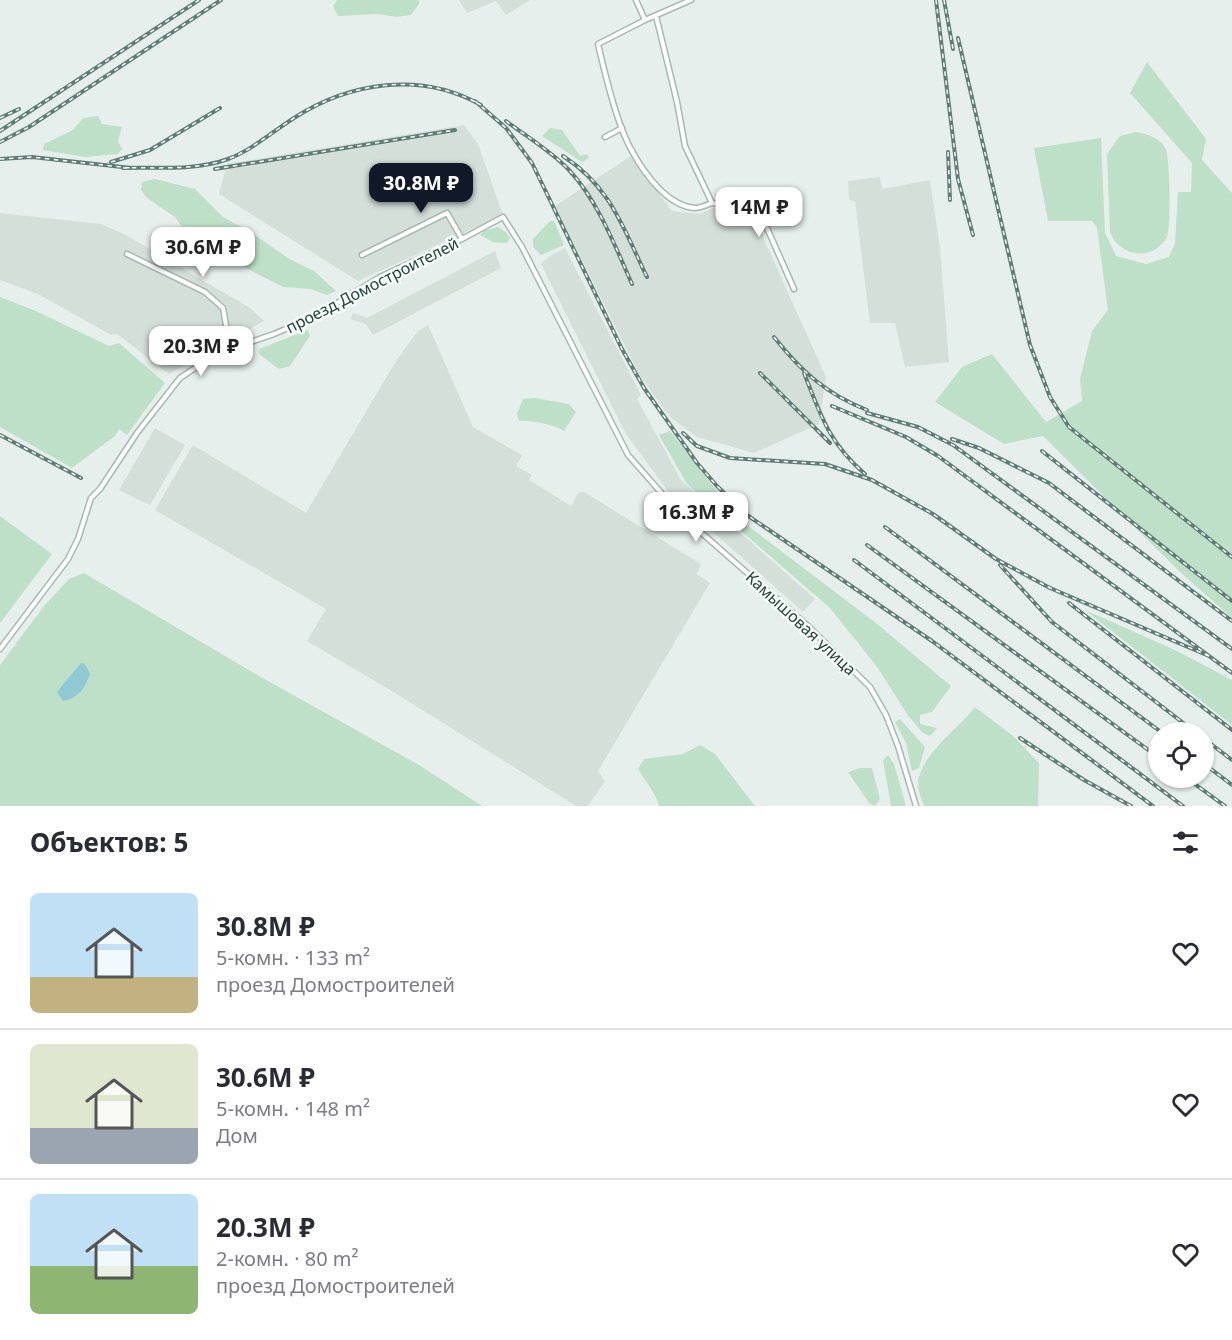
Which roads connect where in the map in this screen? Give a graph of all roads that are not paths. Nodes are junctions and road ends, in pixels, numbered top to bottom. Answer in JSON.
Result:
{"nodes":[{"id":1,"x":636,"y":0,"type":"edge"},
{"id":2,"x":691,"y":0,"type":"edge"},
{"id":3,"x":656,"y":16,"type":"junction"},
{"id":4,"x":645,"y":20,"type":"junction"},
{"id":5,"x":622,"y":128,"type":"junction"},
{"id":6,"x":605,"y":137,"type":"dead end"},
{"id":7,"x":712,"y":203,"type":"junction"},
{"id":8,"x":503,"y":217,"type":"joint"},
{"id":9,"x":462,"y":239,"type":"junction"},
{"id":10,"x":127,"y":254,"type":"dead end"},
{"id":11,"x":362,"y":255,"type":"dead end"},
{"id":12,"x":794,"y":289,"type":"dead end"},
{"id":13,"x":241,"y":345,"type":"junction"},
{"id":14,"x":0,"y":649,"type":"edge"},
{"id":15,"x":916,"y":806,"type":"edge"}],
"edges":[{"from":1,"to":4,"type":"street"},
{"from":2,"to":3,"type":"street"},
{"from":3,"to":4,"type":"street"},
{"from":3,"to":7,"type":"street"},
{"from":4,"to":5,"type":"street"},
{"from":5,"to":6,"type":"street"},
{"from":5,"to":7,"type":"street"},
{"from":7,"to":12,"type":"street"},
{"from":8,"to":9,"type":"street","name":"проезд Домостроителей"},
{"from":8,"to":15,"type":"street","name":"Камышовая улица"},
{"from":9,"to":11,"type":"street"},
{"from":9,"to":13,"type":"street","name":"проезд Домостроителей"},
{"from":10,"to":13,"type":"street"},
{"from":13,"to":14,"type":"street","name":"проезд Домостроителей"}]}
